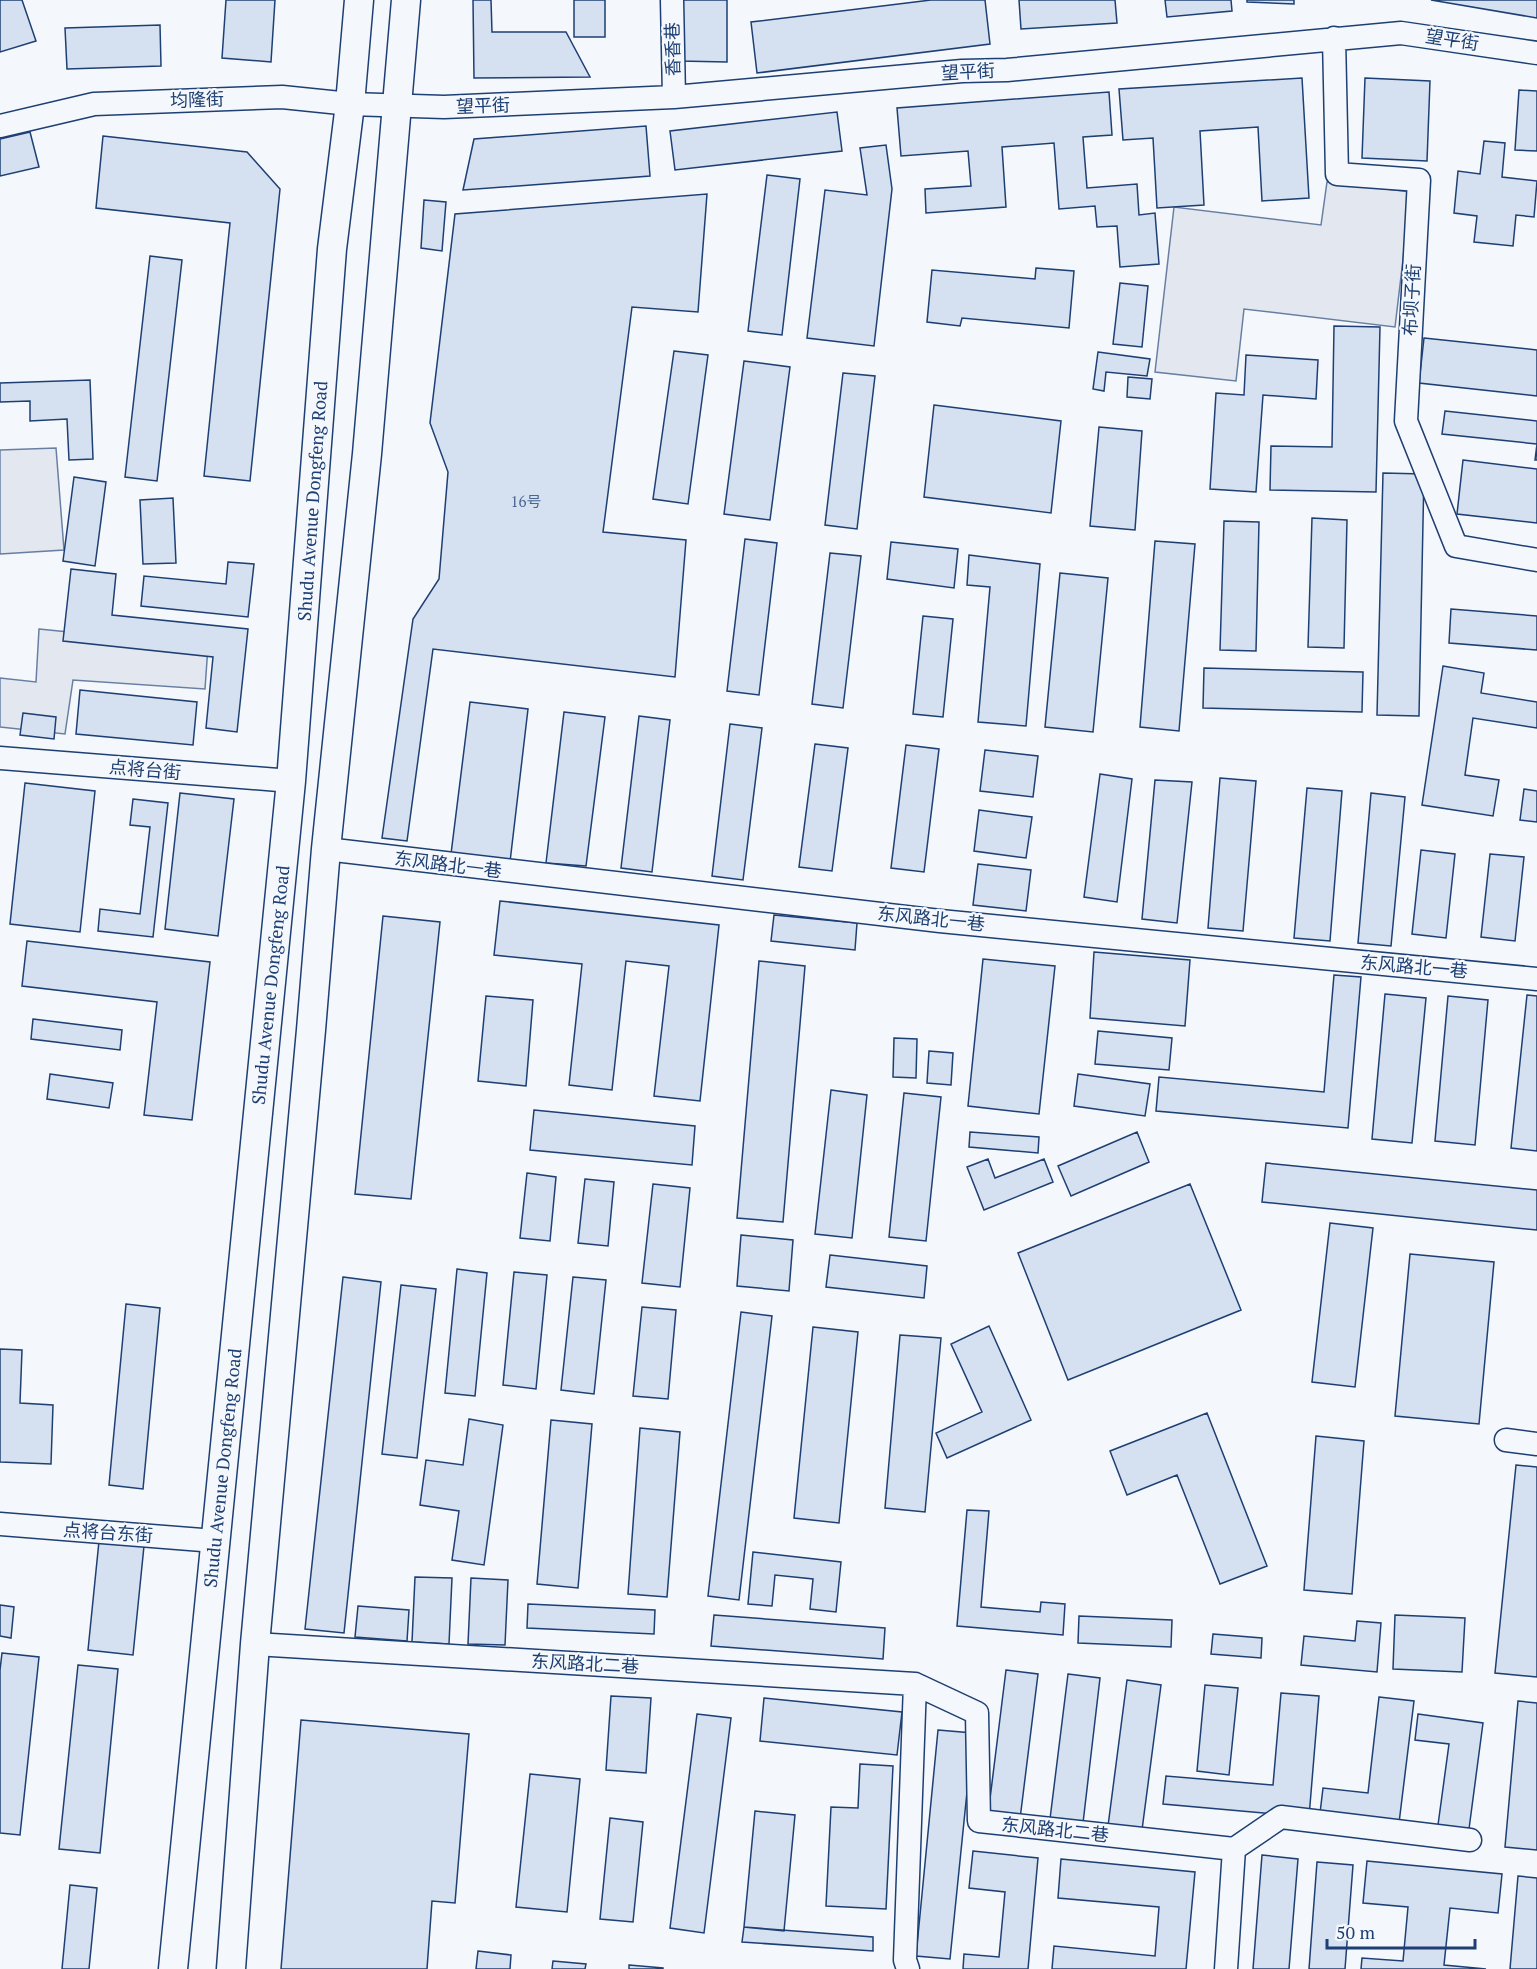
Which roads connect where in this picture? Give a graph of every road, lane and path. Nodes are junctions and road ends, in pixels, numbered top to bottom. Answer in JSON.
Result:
{"nodes":[{"id":1,"x":359,"y":0,"type":"edge"},
{"id":2,"x":406,"y":0,"type":"edge"},
{"id":3,"x":672,"y":0,"type":"edge"},
{"id":4,"x":1334,"y":38,"type":"junction"},
{"id":5,"x":1537,"y":53,"type":"edge"},
{"id":6,"x":674,"y":98,"type":"junction"},
{"id":7,"x":350,"y":104,"type":"junction"},
{"id":8,"x":397,"y":107,"type":"junction"},
{"id":9,"x":0,"y":126,"type":"edge"},
{"id":10,"x":1537,"y":560,"type":"edge"},
{"id":11,"x":0,"y":758,"type":"edge"},
{"id":12,"x":291,"y":781,"type":"junction"},
{"id":13,"x":326,"y":849,"type":"junction"},
{"id":14,"x":1537,"y":979,"type":"edge"},
{"id":15,"x":1506,"y":1440,"type":"dead end"},
{"id":16,"x":1537,"y":1444,"type":"edge"},
{"id":17,"x":0,"y":1524,"type":"edge"},
{"id":18,"x":215,"y":1541,"type":"junction"},
{"id":19,"x":255,"y":1644,"type":"junction"},
{"id":20,"x":915,"y":1684,"type":"junction"},
{"id":21,"x":1470,"y":1840,"type":"dead end"},
{"id":22,"x":1234,"y":1849,"type":"junction"},
{"id":23,"x":178,"y":1923,"type":"junction"},
{"id":24,"x":163,"y":1969,"type":"edge"},
{"id":25,"x":173,"y":1969,"type":"edge"},
{"id":26,"x":231,"y":1969,"type":"edge"},
{"id":27,"x":908,"y":1969,"type":"edge"},
{"id":28,"x":1226,"y":1969,"type":"edge"}],
"edges":[{"from":1,"to":7,"type":"main road","name":"Shudu Avenue Dongfeng Road"},
{"from":2,"to":8,"type":"main road"},
{"from":3,"to":6,"type":"street","name":"香香巷"},
{"from":4,"to":5,"type":"street","name":"望平街"},
{"from":4,"to":6,"type":"street","name":"望平街"},
{"from":4,"to":10,"type":"street","name":"布坝子街"},
{"from":6,"to":8,"type":"street","name":"望平街"},
{"from":7,"to":8,"type":"street","name":"均隆街"},
{"from":7,"to":9,"type":"street","name":"均隆街"},
{"from":7,"to":12,"type":"main road","name":"Shudu Avenue Dongfeng Road"},
{"from":8,"to":13,"type":"main road"},
{"from":11,"to":12,"type":"street","name":"点将台街"},
{"from":12,"to":18,"type":"main road","name":"Shudu Avenue Dongfeng Road"},
{"from":13,"to":14,"type":"street","name":"东风路北一巷"},
{"from":13,"to":19,"type":"main road"},
{"from":15,"to":16,"type":"street"},
{"from":17,"to":18,"type":"street","name":"点将台东街"},
{"from":18,"to":23,"type":"main road","name":"Shudu Avenue Dongfeng Road"},
{"from":19,"to":20,"type":"street","name":"东风路北二巷"},
{"from":19,"to":26,"type":"main road"},
{"from":20,"to":22,"type":"street","name":"东风路北二巷"},
{"from":20,"to":27,"type":"street"},
{"from":21,"to":22,"type":"street"},
{"from":22,"to":28,"type":"street"},
{"from":23,"to":24,"type":"main road"},
{"from":23,"to":25,"type":"main road","name":"Shudu Avenue Dongfeng Road"}]}
